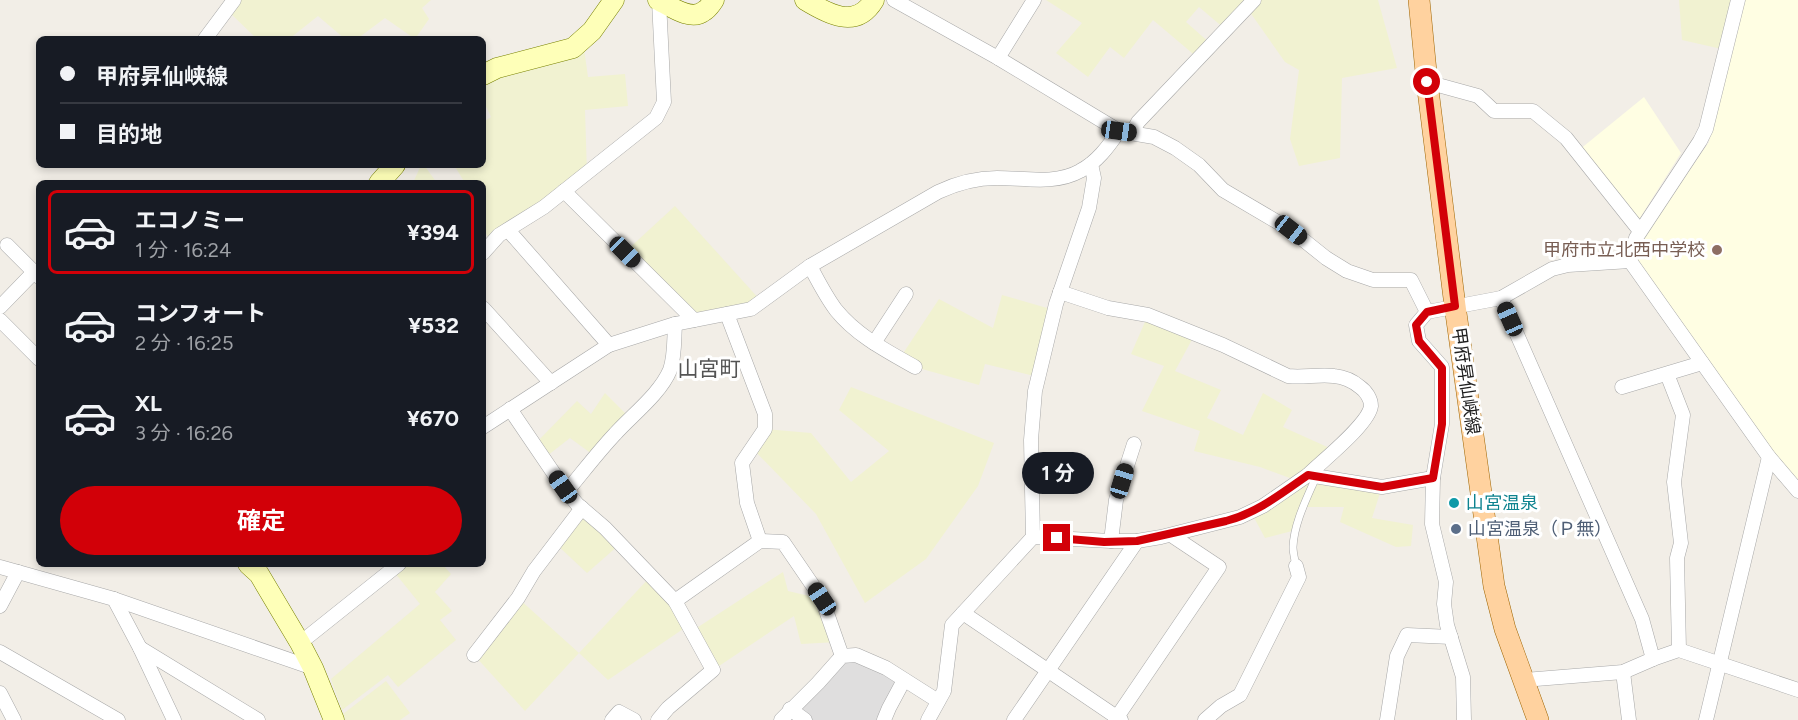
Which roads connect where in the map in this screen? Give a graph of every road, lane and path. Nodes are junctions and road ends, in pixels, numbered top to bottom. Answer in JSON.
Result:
{"nodes":[{"id":1,"x":234,"y":0,"type":"edge"},
{"id":2,"x":614,"y":0,"type":"edge"},
{"id":3,"x":659,"y":0,"type":"edge"},
{"id":4,"x":714,"y":0,"type":"edge"},
{"id":5,"x":805,"y":0,"type":"edge"},
{"id":6,"x":874,"y":0,"type":"edge"},
{"id":7,"x":894,"y":0,"type":"edge"},
{"id":8,"x":1034,"y":0,"type":"edge"},
{"id":9,"x":1254,"y":0,"type":"edge"},
{"id":10,"x":1419,"y":0,"type":"edge"},
{"id":11,"x":1738,"y":0,"type":"edge"},
{"id":12,"x":207,"y":36,"type":"edge"},
{"id":13,"x":998,"y":58,"type":"junction"},
{"id":14,"x":486,"y":74,"type":"edge"},
{"id":15,"x":1427,"y":82,"type":"junction"},
{"id":16,"x":1125,"y":132,"type":"junction"},
{"id":17,"x":1091,"y":164,"type":"junction"},
{"id":18,"x":392,"y":168,"type":"edge"},
{"id":19,"x":382,"y":180,"type":"edge"},
{"id":20,"x":564,"y":191,"type":"junction"},
{"id":21,"x":508,"y":230,"type":"junction"},
{"id":22,"x":1640,"y":231,"type":"junction"},
{"id":23,"x":7,"y":245,"type":"dead end"},
{"id":24,"x":486,"y":250,"type":"edge"},
{"id":25,"x":1630,"y":261,"type":"junction"},
{"id":26,"x":810,"y":266,"type":"junction"},
{"id":27,"x":36,"y":275,"type":"edge"},
{"id":28,"x":1060,"y":292,"type":"junction"},
{"id":29,"x":906,"y":294,"type":"dead end"},
{"id":30,"x":1501,"y":297,"type":"junction"},
{"id":31,"x":1455,"y":306,"type":"junction"},
{"id":32,"x":0,"y":307,"type":"edge"},
{"id":33,"x":486,"y":311,"type":"edge"},
{"id":34,"x":1427,"y":312,"type":"junction"},
{"id":35,"x":728,"y":314,"type":"junction"},
{"id":36,"x":0,"y":320,"type":"edge"},
{"id":37,"x":694,"y":320,"type":"junction"},
{"id":38,"x":675,"y":324,"type":"junction"},
{"id":39,"x":874,"y":343,"type":"junction"},
{"id":40,"x":609,"y":345,"type":"junction"},
{"id":41,"x":36,"y":356,"type":"edge"},
{"id":42,"x":1702,"y":363,"type":"junction"},
{"id":43,"x":915,"y":367,"type":"dead end"},
{"id":44,"x":1667,"y":374,"type":"junction"},
{"id":45,"x":551,"y":383,"type":"junction"},
{"id":46,"x":1622,"y":387,"type":"dead end"},
{"id":47,"x":510,"y":409,"type":"junction"},
{"id":48,"x":486,"y":421,"type":"edge"},
{"id":49,"x":1134,"y":444,"type":"dead end"},
{"id":50,"x":1769,"y":457,"type":"junction"},
{"id":51,"x":1312,"y":475,"type":"junction"},
{"id":52,"x":1433,"y":478,"type":"junction"},
{"id":53,"x":567,"y":491,"type":"junction"},
{"id":54,"x":1798,"y":491,"type":"edge"},
{"id":55,"x":582,"y":508,"type":"junction"},
{"id":56,"x":1171,"y":535,"type":"junction"},
{"id":57,"x":1033,"y":537,"type":"junction"},
{"id":58,"x":760,"y":541,"type":"junction"},
{"id":59,"x":1137,"y":541,"type":"junction"},
{"id":60,"x":1111,"y":542,"type":"junction"},
{"id":61,"x":1296,"y":566,"type":"joint"},
{"id":62,"x":0,"y":567,"type":"edge"},
{"id":63,"x":251,"y":567,"type":"edge"},
{"id":64,"x":395,"y":567,"type":"edge"},
{"id":65,"x":18,"y":572,"type":"junction"},
{"id":66,"x":114,"y":599,"type":"junction"},
{"id":67,"x":675,"y":601,"type":"junction"},
{"id":68,"x":0,"y":606,"type":"edge"},
{"id":69,"x":963,"y":613,"type":"junction"},
{"id":70,"x":1450,"y":637,"type":"junction"},
{"id":71,"x":300,"y":643,"type":"junction"},
{"id":72,"x":140,"y":648,"type":"junction"},
{"id":73,"x":1679,"y":650,"type":"junction"},
{"id":74,"x":0,"y":652,"type":"edge"},
{"id":75,"x":474,"y":655,"type":"dead end"},
{"id":76,"x":842,"y":656,"type":"junction"},
{"id":77,"x":1653,"y":659,"type":"junction"},
{"id":78,"x":1718,"y":663,"type":"junction"},
{"id":79,"x":313,"y":668,"type":"junction"},
{"id":80,"x":1047,"y":671,"type":"junction"},
{"id":81,"x":1623,"y":672,"type":"junction"},
{"id":82,"x":904,"y":680,"type":"junction"},
{"id":83,"x":1523,"y":680,"type":"junction"},
{"id":84,"x":1798,"y":690,"type":"edge"},
{"id":85,"x":0,"y":693,"type":"edge"},
{"id":86,"x":938,"y":701,"type":"junction"},
{"id":87,"x":790,"y":710,"type":"junction"},
{"id":88,"x":1118,"y":719,"type":"edge"},
{"id":89,"x":14,"y":720,"type":"edge"},
{"id":90,"x":118,"y":720,"type":"edge"},
{"id":91,"x":174,"y":720,"type":"edge"},
{"id":92,"x":258,"y":720,"type":"edge"},
{"id":93,"x":334,"y":720,"type":"edge"},
{"id":94,"x":612,"y":720,"type":"edge"},
{"id":95,"x":634,"y":720,"type":"edge"},
{"id":96,"x":658,"y":720,"type":"edge"},
{"id":97,"x":781,"y":720,"type":"edge"},
{"id":98,"x":805,"y":720,"type":"edge"},
{"id":99,"x":884,"y":720,"type":"edge"},
{"id":100,"x":928,"y":720,"type":"edge"},
{"id":101,"x":1014,"y":720,"type":"edge"},
{"id":102,"x":1205,"y":720,"type":"edge"},
{"id":103,"x":1387,"y":720,"type":"edge"},
{"id":104,"x":1464,"y":720,"type":"edge"},
{"id":105,"x":1538,"y":720,"type":"edge"},
{"id":106,"x":1629,"y":720,"type":"edge"},
{"id":107,"x":1706,"y":720,"type":"edge"}],
"edges":[{"from":1,"to":12,"type":"street"},
{"from":2,"to":14,"type":"street"},
{"from":3,"to":4,"type":"street"},
{"from":3,"to":20,"type":"street"},
{"from":5,"to":6,"type":"street"},
{"from":7,"to":13,"type":"street"},
{"from":8,"to":13,"type":"street"},
{"from":9,"to":16,"type":"street"},
{"from":10,"to":15,"type":"main road","name":"甲府昇仙峡線"},
{"from":11,"to":22,"type":"street"},
{"from":13,"to":16,"type":"street"},
{"from":15,"to":22,"type":"street"},
{"from":15,"to":31,"type":"main road","name":"甲府昇仙峡線"},
{"from":16,"to":17,"type":"street"},
{"from":16,"to":34,"type":"street"},
{"from":17,"to":26,"type":"street"},
{"from":17,"to":28,"type":"street"},
{"from":18,"to":19,"type":"street"},
{"from":20,"to":21,"type":"street"},
{"from":20,"to":37,"type":"street"},
{"from":21,"to":24,"type":"street"},
{"from":21,"to":40,"type":"street"},
{"from":22,"to":25,"type":"street"},
{"from":23,"to":27,"type":"street"},
{"from":25,"to":30,"type":"street"},
{"from":25,"to":42,"type":"street"},
{"from":26,"to":35,"type":"street"},
{"from":26,"to":39,"type":"street"},
{"from":27,"to":32,"type":"street"},
{"from":28,"to":51,"type":"street"},
{"from":28,"to":57,"type":"street"},
{"from":29,"to":39,"type":"street"},
{"from":30,"to":31,"type":"street"},
{"from":30,"to":77,"type":"street"},
{"from":31,"to":34,"type":"street"},
{"from":31,"to":83,"type":"main road","name":"甲府昇仙峡線"},
{"from":33,"to":45,"type":"street"},
{"from":34,"to":52,"type":"street"},
{"from":35,"to":37,"type":"street"},
{"from":35,"to":58,"type":"street"},
{"from":36,"to":41,"type":"street"},
{"from":37,"to":38,"type":"street"},
{"from":38,"to":40,"type":"street"},
{"from":38,"to":53,"type":"street"},
{"from":39,"to":43,"type":"street"},
{"from":40,"to":45,"type":"street"},
{"from":42,"to":44,"type":"street"},
{"from":42,"to":50,"type":"street"},
{"from":44,"to":46,"type":"street"},
{"from":44,"to":73,"type":"street"},
{"from":45,"to":47,"type":"street"},
{"from":47,"to":48,"type":"street"},
{"from":47,"to":53,"type":"street"},
{"from":49,"to":60,"type":"street"},
{"from":50,"to":54,"type":"street"},
{"from":50,"to":78,"type":"street"},
{"from":51,"to":52,"type":"street"},
{"from":51,"to":56,"type":"street"},
{"from":51,"to":61,"type":"lane"},
{"from":52,"to":70,"type":"street"},
{"from":53,"to":55,"type":"street"},
{"from":55,"to":67,"type":"street"},
{"from":55,"to":75,"type":"street"},
{"from":56,"to":59,"type":"street"},
{"from":56,"to":88,"type":"street"},
{"from":57,"to":60,"type":"street"},
{"from":57,"to":69,"type":"street"},
{"from":58,"to":67,"type":"street"},
{"from":58,"to":76,"type":"street"},
{"from":59,"to":60,"type":"street"},
{"from":59,"to":80,"type":"street"},
{"from":61,"to":102,"type":"street"},
{"from":62,"to":65,"type":"street"},
{"from":63,"to":71,"type":"street"},
{"from":64,"to":71,"type":"street"},
{"from":65,"to":66,"type":"street"},
{"from":65,"to":68,"type":"street"},
{"from":66,"to":72,"type":"street"},
{"from":66,"to":79,"type":"street"},
{"from":67,"to":96,"type":"street"},
{"from":69,"to":80,"type":"street"},
{"from":69,"to":86,"type":"street"},
{"from":70,"to":103,"type":"street"},
{"from":70,"to":104,"type":"street"},
{"from":71,"to":79,"type":"street"},
{"from":72,"to":91,"type":"street"},
{"from":72,"to":92,"type":"street"},
{"from":73,"to":77,"type":"street"},
{"from":73,"to":78,"type":"street"},
{"from":74,"to":90,"type":"street"},
{"from":76,"to":82,"type":"street"},
{"from":76,"to":87,"type":"street"},
{"from":77,"to":81,"type":"street"},
{"from":78,"to":84,"type":"street"},
{"from":78,"to":107,"type":"street"},
{"from":79,"to":93,"type":"street"},
{"from":80,"to":88,"type":"street"},
{"from":80,"to":101,"type":"street"},
{"from":81,"to":83,"type":"street"},
{"from":81,"to":106,"type":"street"},
{"from":82,"to":86,"type":"street"},
{"from":82,"to":99,"type":"street"},
{"from":83,"to":105,"type":"main road","name":"甲府昇仙峡線"},
{"from":85,"to":89,"type":"street"},
{"from":86,"to":100,"type":"street"},
{"from":87,"to":97,"type":"street"},
{"from":87,"to":98,"type":"street"},
{"from":94,"to":95,"type":"street"}]}
